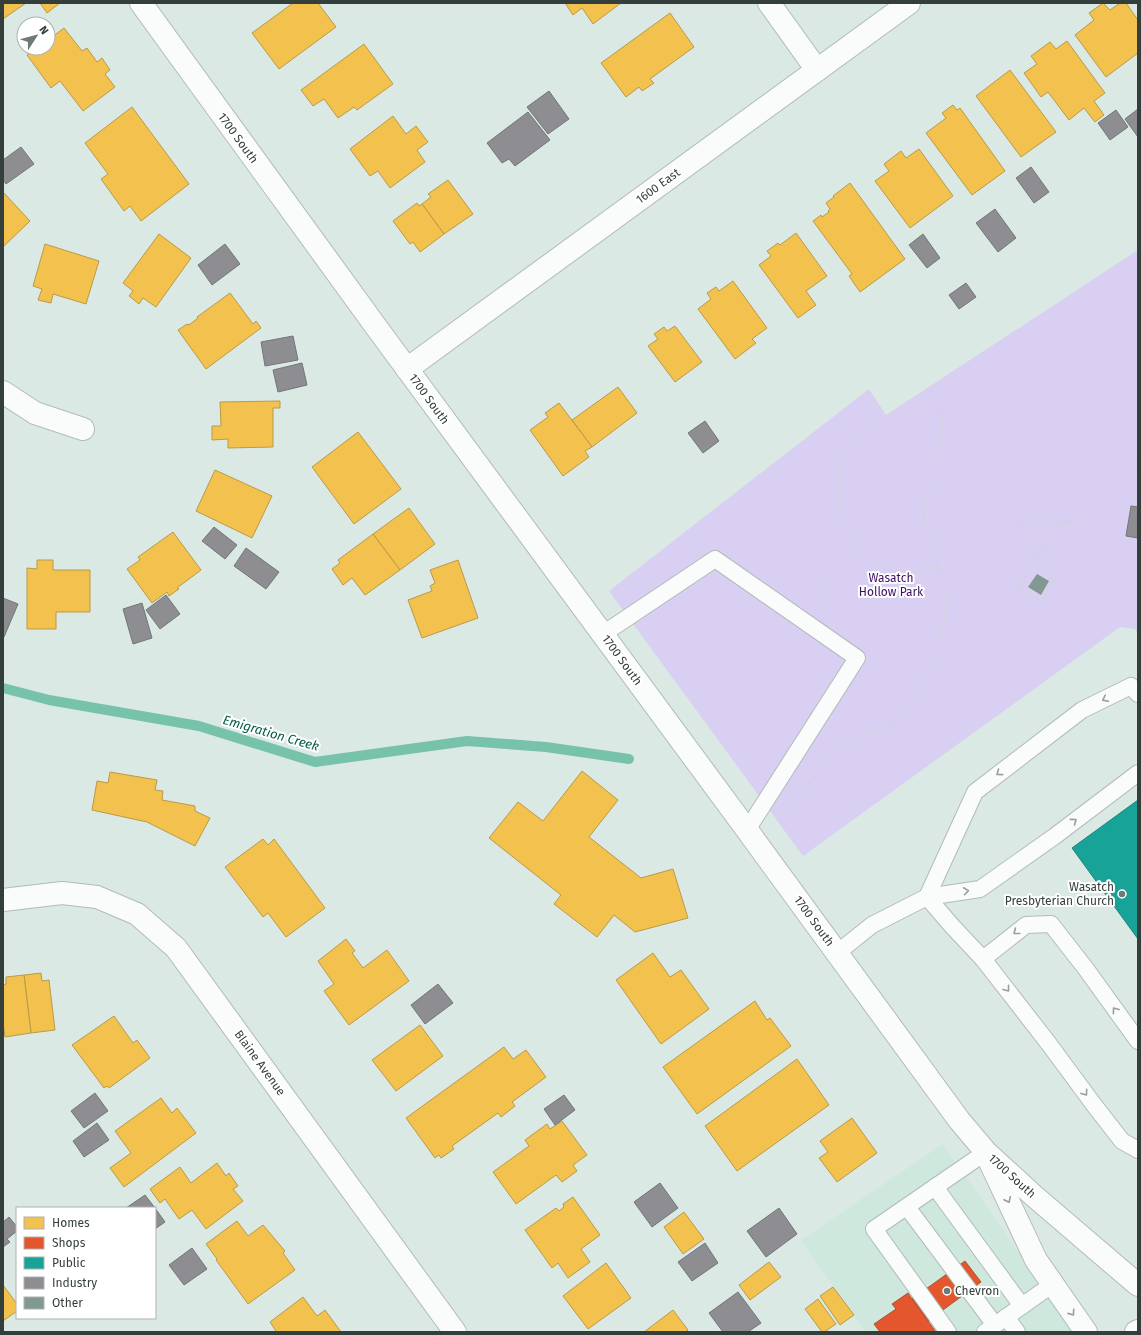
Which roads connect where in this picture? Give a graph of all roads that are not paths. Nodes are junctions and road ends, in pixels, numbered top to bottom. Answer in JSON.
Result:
{"nodes":[{"id":1,"x":141,"y":3,"type":"edge"},
{"id":2,"x":769,"y":3,"type":"edge"},
{"id":3,"x":909,"y":3,"type":"edge"},
{"id":4,"x":817,"y":70,"type":"junction"},
{"id":5,"x":407,"y":369,"type":"junction"},
{"id":6,"x":3,"y":392,"type":"edge"},
{"id":7,"x":82,"y":429,"type":"dead end"},
{"id":8,"x":603,"y":634,"type":"junction"},
{"id":9,"x":1138,"y":694,"type":"edge"},
{"id":10,"x":1138,"y":773,"type":"edge"},
{"id":11,"x":747,"y":830,"type":"junction"},
{"id":12,"x":927,"y":897,"type":"junction"},
{"id":13,"x":3,"y":900,"type":"edge"},
{"id":14,"x":837,"y":953,"type":"junction"},
{"id":15,"x":983,"y":959,"type":"junction"},
{"id":16,"x":1138,"y":1041,"type":"edge"},
{"id":17,"x":1138,"y":1150,"type":"edge"},
{"id":18,"x":986,"y":1152,"type":"junction"},
{"id":19,"x":935,"y":1187,"type":"junction"},
{"id":20,"x":907,"y":1207,"type":"junction"},
{"id":21,"x":1053,"y":1284,"type":"junction"},
{"id":22,"x":1138,"y":1285,"type":"edge"},
{"id":23,"x":1022,"y":1306,"type":"junction"},
{"id":24,"x":996,"y":1325,"type":"edge"},
{"id":25,"x":455,"y":1332,"type":"edge"},
{"id":26,"x":948,"y":1332,"type":"edge"},
{"id":27,"x":1017,"y":1332,"type":"edge"},
{"id":28,"x":1086,"y":1332,"type":"edge"}],
"edges":[{"from":1,"to":5,"type":"street","name":"1700 South"},
{"from":2,"to":4,"type":"street"},
{"from":3,"to":4,"type":"street","name":"1600 East"},
{"from":4,"to":5,"type":"street","name":"1600 East"},
{"from":5,"to":8,"type":"street","name":"1700 South"},
{"from":6,"to":7,"type":"street"},
{"from":8,"to":11,"type":"street","name":"1700 South"},
{"from":8,"to":11,"type":"lane"},
{"from":9,"to":12,"type":"lane","one_way":true},
{"from":12,"to":10,"type":"lane","one_way":true},
{"from":11,"to":14,"type":"street","name":"1700 South"},
{"from":12,"to":14,"type":"lane"},
{"from":12,"to":15,"type":"lane"},
{"from":13,"to":25,"type":"street","name":"Blaine Avenue"},
{"from":14,"to":18,"type":"street","name":"1700 South"},
{"from":16,"to":15,"type":"lane","one_way":true},
{"from":15,"to":17,"type":"lane","one_way":true},
{"from":18,"to":19,"type":"lane"},
{"from":18,"to":21,"type":"street","one_way":true},
{"from":18,"to":22,"type":"street","name":"1700 South"},
{"from":19,"to":20,"type":"lane"},
{"from":19,"to":23,"type":"lane"},
{"from":20,"to":24,"type":"lane"},
{"from":20,"to":26,"type":"lane"},
{"from":21,"to":23,"type":"lane"},
{"from":21,"to":28,"type":"street","one_way":true},
{"from":23,"to":24,"type":"lane"},
{"from":24,"to":27,"type":"lane"}]}
